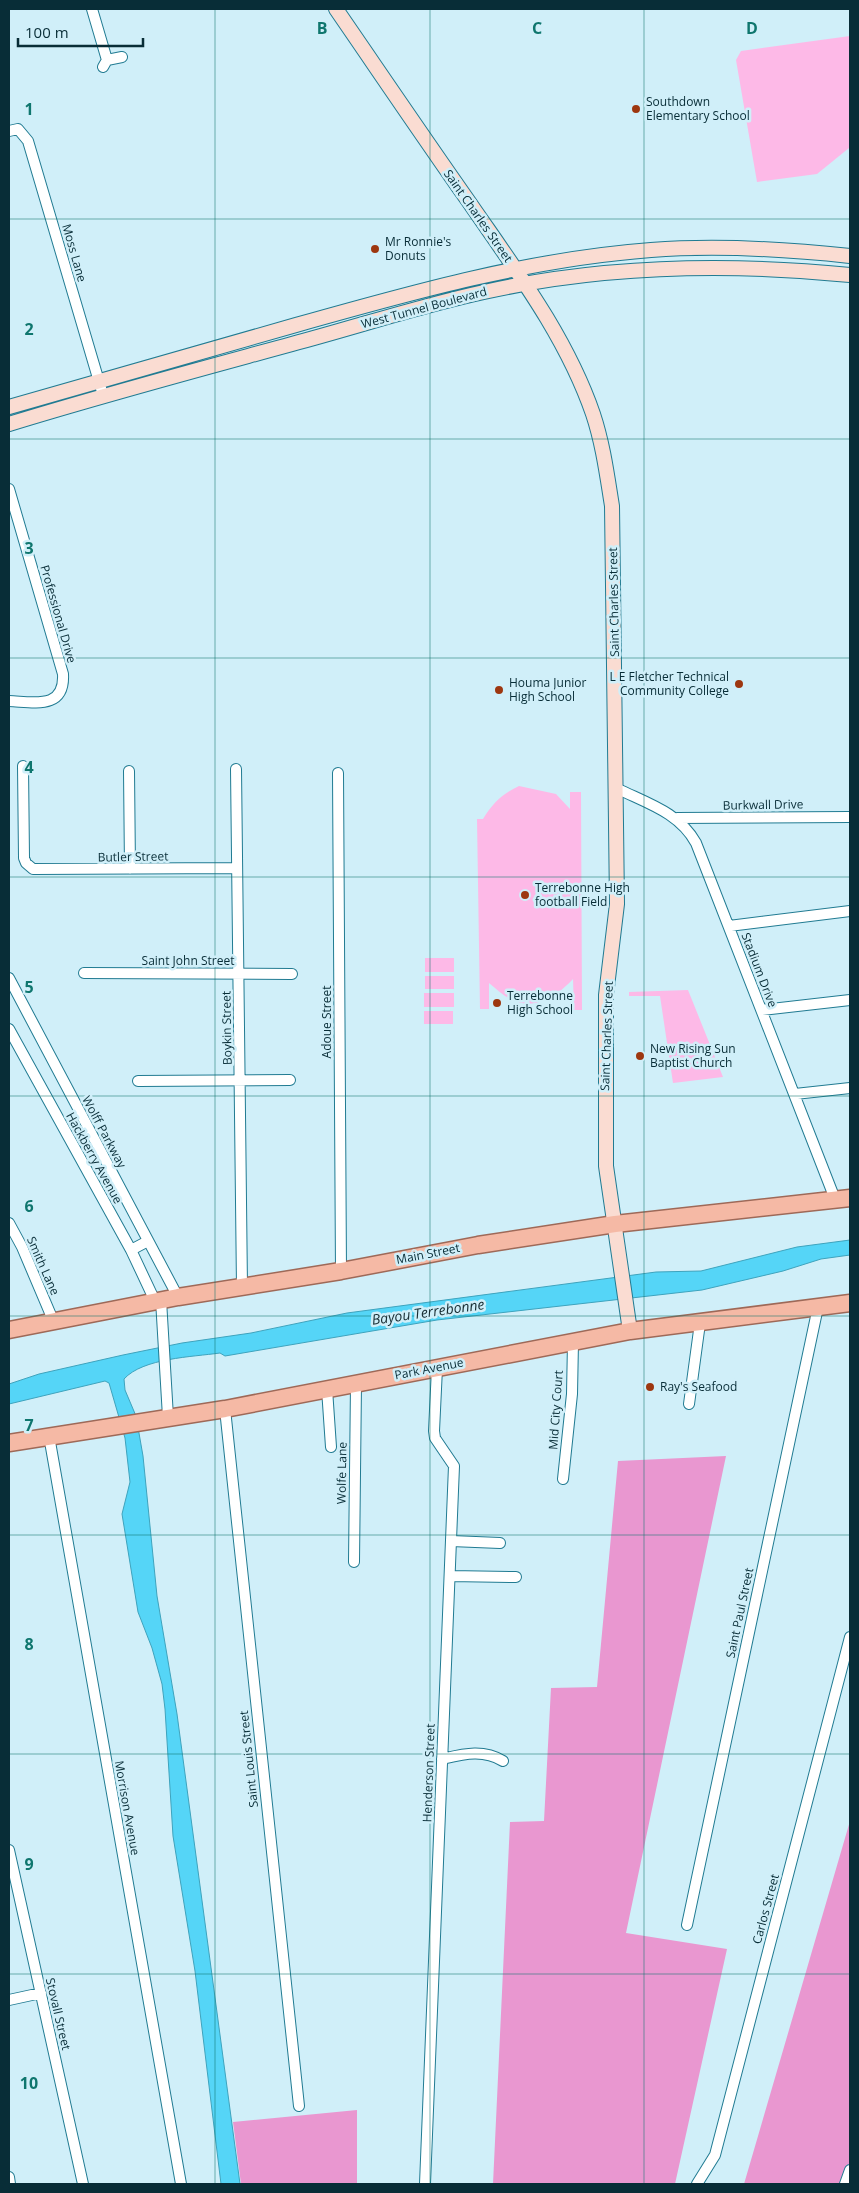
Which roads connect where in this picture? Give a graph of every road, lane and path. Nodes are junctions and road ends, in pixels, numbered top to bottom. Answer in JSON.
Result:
{"nodes":[{"id":1,"x":92,"y":9,"type":"edge"},
{"id":2,"x":336,"y":9,"type":"edge"},
{"id":3,"x":122,"y":57,"type":"dead end"},
{"id":4,"x":9,"y":131,"type":"edge"},
{"id":5,"x":850,"y":256,"type":"edge"},
{"id":6,"x":515,"y":269,"type":"junction"},
{"id":7,"x":850,"y":275,"type":"edge"},
{"id":8,"x":526,"y":284,"type":"junction"},
{"id":9,"x":98,"y":381,"type":"junction"},
{"id":10,"x":103,"y":395,"type":"junction"},
{"id":11,"x":9,"y":407,"type":"edge"},
{"id":12,"x":9,"y":424,"type":"edge"},
{"id":13,"x":9,"y":489,"type":"edge"},
{"id":14,"x":9,"y":701,"type":"edge"},
{"id":15,"x":23,"y":766,"type":"dead end"},
{"id":16,"x":236,"y":769,"type":"dead end"},
{"id":17,"x":130,"y":771,"type":"dead end"},
{"id":18,"x":338,"y":773,"type":"dead end"},
{"id":19,"x":616,"y":788,"type":"junction"},
{"id":20,"x":850,"y":817,"type":"edge"},
{"id":21,"x":677,"y":818,"type":"junction"},
{"id":22,"x":237,"y":868,"type":"junction"},
{"id":23,"x":130,"y":869,"type":"junction"},
{"id":24,"x":850,"y":911,"type":"edge"},
{"id":25,"x":729,"y":926,"type":"junction"},
{"id":26,"x":84,"y":973,"type":"dead end"},
{"id":27,"x":238,"y":974,"type":"junction"},
{"id":28,"x":292,"y":974,"type":"dead end"},
{"id":29,"x":9,"y":978,"type":"edge"},
{"id":30,"x":850,"y":1000,"type":"edge"},
{"id":31,"x":762,"y":1010,"type":"junction"},
{"id":32,"x":9,"y":1028,"type":"edge"},
{"id":33,"x":240,"y":1080,"type":"junction"},
{"id":34,"x":290,"y":1080,"type":"dead end"},
{"id":35,"x":138,"y":1081,"type":"dead end"},
{"id":36,"x":850,"y":1088,"type":"edge"},
{"id":37,"x":795,"y":1094,"type":"junction"},
{"id":38,"x":842,"y":1198,"type":"edge"},
{"id":39,"x":9,"y":1223,"type":"edge"},
{"id":40,"x":615,"y":1224,"type":"junction"},
{"id":41,"x":148,"y":1241,"type":"junction"},
{"id":42,"x":131,"y":1250,"type":"junction"},
{"id":43,"x":341,"y":1271,"type":"junction"},
{"id":44,"x":242,"y":1287,"type":"junction"},
{"id":45,"x":178,"y":1297,"type":"junction"},
{"id":46,"x":158,"y":1300,"type":"junction"},
{"id":47,"x":850,"y":1303,"type":"edge"},
{"id":48,"x":818,"y":1307,"type":"junction"},
{"id":49,"x":53,"y":1320,"type":"junction"},
{"id":50,"x":700,"y":1323,"type":"junction"},
{"id":51,"x":9,"y":1330,"type":"edge"},
{"id":52,"x":630,"y":1331,"type":"junction"},
{"id":53,"x":573,"y":1342,"type":"junction"},
{"id":54,"x":436,"y":1368,"type":"junction"},
{"id":55,"x":356,"y":1384,"type":"junction"},
{"id":56,"x":327,"y":1389,"type":"junction"},
{"id":57,"x":689,"y":1404,"type":"dead end"},
{"id":58,"x":225,"y":1409,"type":"junction"},
{"id":59,"x":168,"y":1417,"type":"junction"},
{"id":60,"x":49,"y":1436,"type":"junction"},
{"id":61,"x":9,"y":1443,"type":"edge"},
{"id":62,"x":331,"y":1448,"type":"dead end"},
{"id":63,"x":563,"y":1479,"type":"dead end"},
{"id":64,"x":451,"y":1541,"type":"junction"},
{"id":65,"x":500,"y":1543,"type":"dead end"},
{"id":66,"x":354,"y":1562,"type":"dead end"},
{"id":67,"x":450,"y":1576,"type":"junction"},
{"id":68,"x":516,"y":1577,"type":"dead end"},
{"id":69,"x":850,"y":1637,"type":"edge"},
{"id":70,"x":442,"y":1759,"type":"junction"},
{"id":71,"x":503,"y":1761,"type":"dead end"},
{"id":72,"x":9,"y":1850,"type":"edge"},
{"id":73,"x":687,"y":1925,"type":"dead end"},
{"id":74,"x":41,"y":1993,"type":"junction"},
{"id":75,"x":9,"y":2000,"type":"edge"},
{"id":76,"x":299,"y":2106,"type":"dead end"},
{"id":77,"x":850,"y":2170,"type":"edge"},
{"id":78,"x":9,"y":2177,"type":"edge"},
{"id":79,"x":10,"y":2184,"type":"edge"},
{"id":80,"x":83,"y":2184,"type":"edge"},
{"id":81,"x":181,"y":2184,"type":"edge"},
{"id":82,"x":425,"y":2184,"type":"edge"},
{"id":83,"x":697,"y":2184,"type":"edge"},
{"id":84,"x":845,"y":2184,"type":"edge"}],
"edges":[{"from":1,"to":3,"type":"street"},
{"from":2,"to":6,"type":"main road","name":"Saint Charles Street"},
{"from":4,"to":9,"type":"street","name":"Moss Lane"},
{"from":5,"to":6,"type":"main road","name":"West Tunnel Boulevard"},
{"from":6,"to":8,"type":"main road","name":"Saint Charles Street"},
{"from":6,"to":9,"type":"main road","name":"West Tunnel Boulevard"},
{"from":7,"to":8,"type":"main road","name":"West Tunnel Boulevard"},
{"from":8,"to":10,"type":"main road","name":"West Tunnel Boulevard"},
{"from":8,"to":19,"type":"main road","name":"Saint Charles Street"},
{"from":9,"to":10,"type":"street","name":"Moss Lane"},
{"from":9,"to":11,"type":"main road","name":"West Tunnel Boulevard"},
{"from":10,"to":12,"type":"main road","name":"West Tunnel Boulevard"},
{"from":13,"to":14,"type":"street","name":"Professional Drive"},
{"from":15,"to":23,"type":"street","name":"Butler Street"},
{"from":16,"to":22,"type":"street","name":"Boykin Street"},
{"from":17,"to":23,"type":"street"},
{"from":18,"to":43,"type":"street","name":"Adoue Street"},
{"from":19,"to":21,"type":"street","name":"Stadium Drive"},
{"from":19,"to":40,"type":"main road","name":"Saint Charles Street"},
{"from":20,"to":21,"type":"street","name":"Burkwall Drive"},
{"from":21,"to":25,"type":"street","name":"Stadium Drive"},
{"from":22,"to":23,"type":"street","name":"Butler Street"},
{"from":22,"to":27,"type":"street","name":"Boykin Street"},
{"from":24,"to":25,"type":"street"},
{"from":25,"to":31,"type":"street","name":"Stadium Drive"},
{"from":26,"to":27,"type":"street","name":"Saint John Street"},
{"from":27,"to":28,"type":"street","name":"Saint John Street"},
{"from":27,"to":33,"type":"street","name":"Boykin Street"},
{"from":29,"to":41,"type":"street","name":"Wolff Parkway"},
{"from":30,"to":31,"type":"street"},
{"from":31,"to":37,"type":"street","name":"Stadium Drive"},
{"from":32,"to":42,"type":"street","name":"Hackberry Avenue"},
{"from":33,"to":34,"type":"street"},
{"from":33,"to":35,"type":"street"},
{"from":33,"to":44,"type":"street","name":"Boykin Street"},
{"from":36,"to":37,"type":"street"},
{"from":37,"to":38,"type":"street","name":"Stadium Drive"},
{"from":38,"to":40,"type":"main road","name":"Main Street"},
{"from":39,"to":49,"type":"street","name":"Smith Lane"},
{"from":40,"to":43,"type":"main road","name":"Main Street"},
{"from":40,"to":52,"type":"main road","name":"Saint Charles Street"},
{"from":41,"to":42,"type":"street"},
{"from":41,"to":45,"type":"street","name":"Wolff Parkway"},
{"from":42,"to":46,"type":"street","name":"Hackberry Avenue"},
{"from":43,"to":44,"type":"main road","name":"Main Street"},
{"from":44,"to":45,"type":"main road","name":"Main Street"},
{"from":45,"to":46,"type":"main road","name":"Main Street"},
{"from":46,"to":49,"type":"main road","name":"Main Street"},
{"from":46,"to":59,"type":"street","name":"Hackberry Avenue"},
{"from":47,"to":48,"type":"main road","name":"Park Avenue"},
{"from":48,"to":50,"type":"main road","name":"Park Avenue"},
{"from":48,"to":73,"type":"street","name":"Saint Paul Street"},
{"from":49,"to":51,"type":"main road","name":"Main Street"},
{"from":50,"to":52,"type":"main road","name":"Park Avenue"},
{"from":50,"to":57,"type":"street"},
{"from":52,"to":53,"type":"main road","name":"Park Avenue"},
{"from":53,"to":54,"type":"main road","name":"Park Avenue"},
{"from":53,"to":63,"type":"street","name":"Mid City Court"},
{"from":54,"to":55,"type":"main road","name":"Park Avenue"},
{"from":54,"to":64,"type":"street","name":"Henderson Street"},
{"from":55,"to":56,"type":"main road","name":"Park Avenue"},
{"from":55,"to":66,"type":"street","name":"Wolfe Lane"},
{"from":56,"to":58,"type":"main road","name":"Park Avenue"},
{"from":56,"to":62,"type":"street"},
{"from":58,"to":59,"type":"main road","name":"Park Avenue"},
{"from":58,"to":76,"type":"street","name":"Saint Louis Street"},
{"from":59,"to":60,"type":"main road","name":"Park Avenue"},
{"from":60,"to":61,"type":"main road","name":"Park Avenue"},
{"from":60,"to":81,"type":"street","name":"Morrison Avenue"},
{"from":64,"to":65,"type":"street"},
{"from":64,"to":67,"type":"street","name":"Henderson Street"},
{"from":67,"to":68,"type":"street"},
{"from":67,"to":70,"type":"street","name":"Henderson Street"},
{"from":69,"to":83,"type":"street","name":"Carlos Street"},
{"from":70,"to":71,"type":"street"},
{"from":70,"to":82,"type":"street","name":"Henderson Street"},
{"from":72,"to":74,"type":"street","name":"Stovall Street"},
{"from":74,"to":75,"type":"street"},
{"from":74,"to":80,"type":"street","name":"Stovall Street"},
{"from":77,"to":84,"type":"street"},
{"from":78,"to":79,"type":"street"}]}
